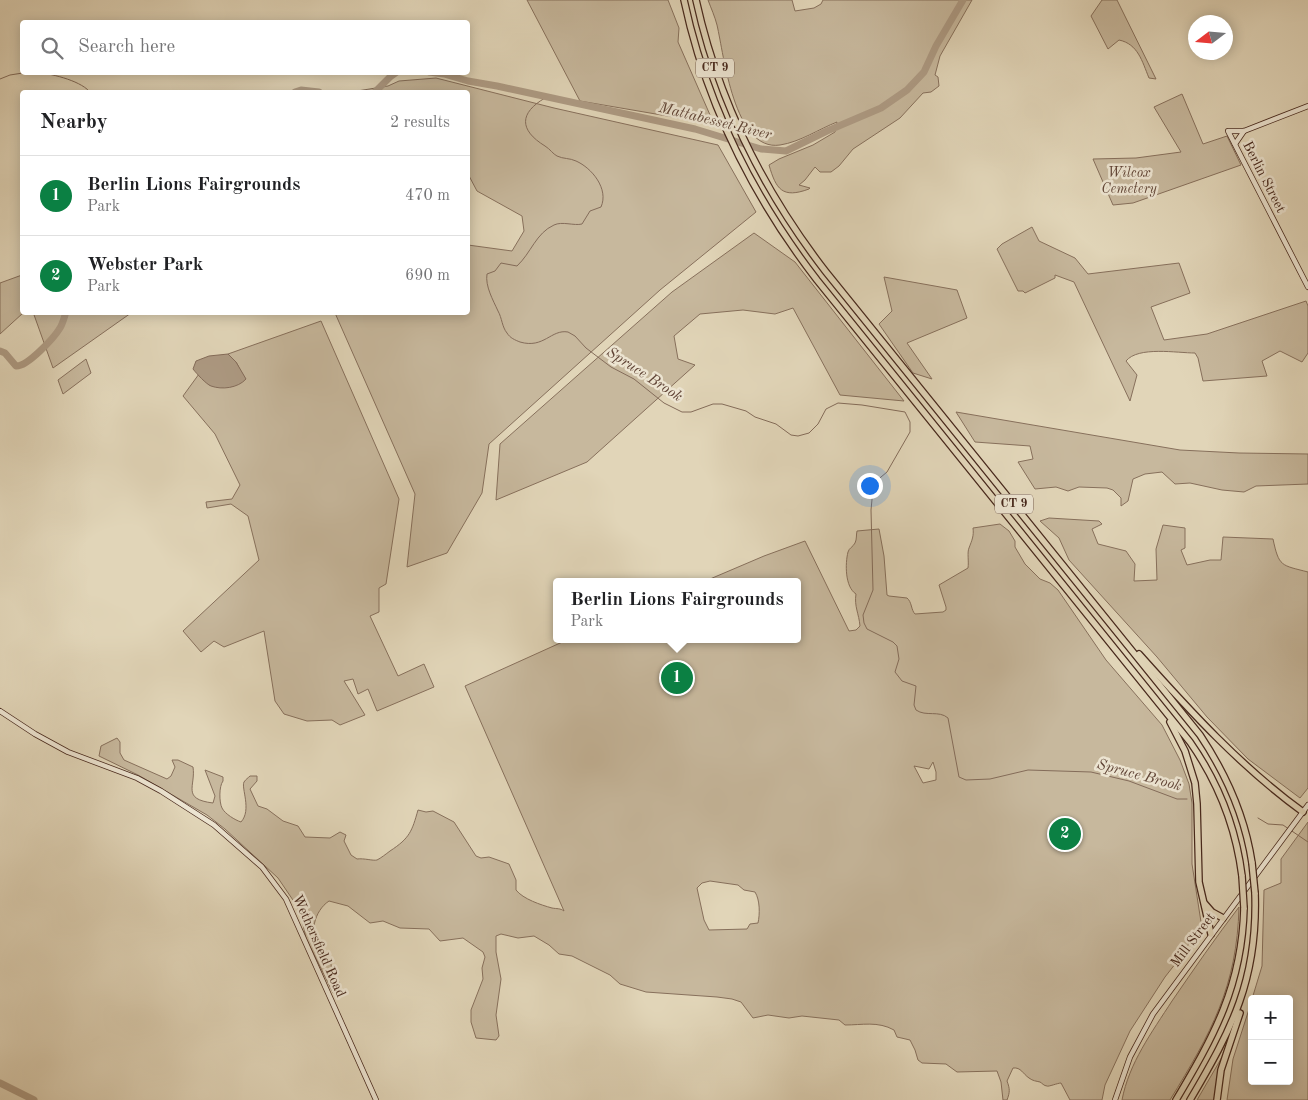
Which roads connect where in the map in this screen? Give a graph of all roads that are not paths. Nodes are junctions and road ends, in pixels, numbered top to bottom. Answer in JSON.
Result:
{"nodes":[{"id":1,"x":684,"y":0,"type":"edge"},
{"id":2,"x":696,"y":0,"type":"edge"},
{"id":3,"x":1308,"y":106,"type":"edge"},
{"id":4,"x":1244,"y":132,"type":"junction"},
{"id":5,"x":1234,"y":144,"type":"junction"},
{"id":6,"x":1308,"y":287,"type":"edge"},
{"id":7,"x":1128,"y":646,"type":"junction"},
{"id":8,"x":1163,"y":709,"type":"junction"},
{"id":9,"x":0,"y":711,"type":"edge"},
{"id":10,"x":1308,"y":805,"type":"edge"},
{"id":11,"x":1303,"y":812,"type":"junction"},
{"id":12,"x":1202,"y":900,"type":"junction"},
{"id":13,"x":1223,"y":918,"type":"junction"},
{"id":14,"x":1211,"y":934,"type":"junction"},
{"id":15,"x":1242,"y":996,"type":"junction"},
{"id":16,"x":376,"y":1100,"type":"edge"},
{"id":17,"x":1115,"y":1100,"type":"edge"},
{"id":18,"x":1176,"y":1100,"type":"edge"},
{"id":19,"x":1190,"y":1100,"type":"edge"},
{"id":20,"x":1217,"y":1100,"type":"edge"}],
"edges":[{"from":1,"to":8,"type":"highway","number":"CT 9"},
{"from":2,"to":7,"type":"highway","number":"CT 9"},
{"from":3,"to":4,"type":"street"},
{"from":4,"to":5,"type":"street"},
{"from":4,"to":5,"type":"street","name":"Berlin Street"},
{"from":5,"to":6,"type":"street","name":"Berlin Street"},
{"from":7,"to":11,"type":"highway"},
{"from":7,"to":15,"type":"highway","number":"CT 9","bridge":true},
{"from":8,"to":12,"type":"highway"},
{"from":8,"to":18,"type":"highway","number":"CT 9","bridge":true},
{"from":9,"to":16,"type":"street","name":"Wethersfield Road"},
{"from":10,"to":11,"type":"street","name":"Mill Street"},
{"from":11,"to":13,"type":"street","name":"Mill Street"},
{"from":12,"to":13,"type":"highway"},
{"from":12,"to":14,"type":"highway"},
{"from":13,"to":14,"type":"street","name":"Mill Street"},
{"from":14,"to":17,"type":"street","name":"Mill Street"},
{"from":15,"to":19,"type":"highway","number":"CT 9"},
{"from":15,"to":20,"type":"highway"}]}
